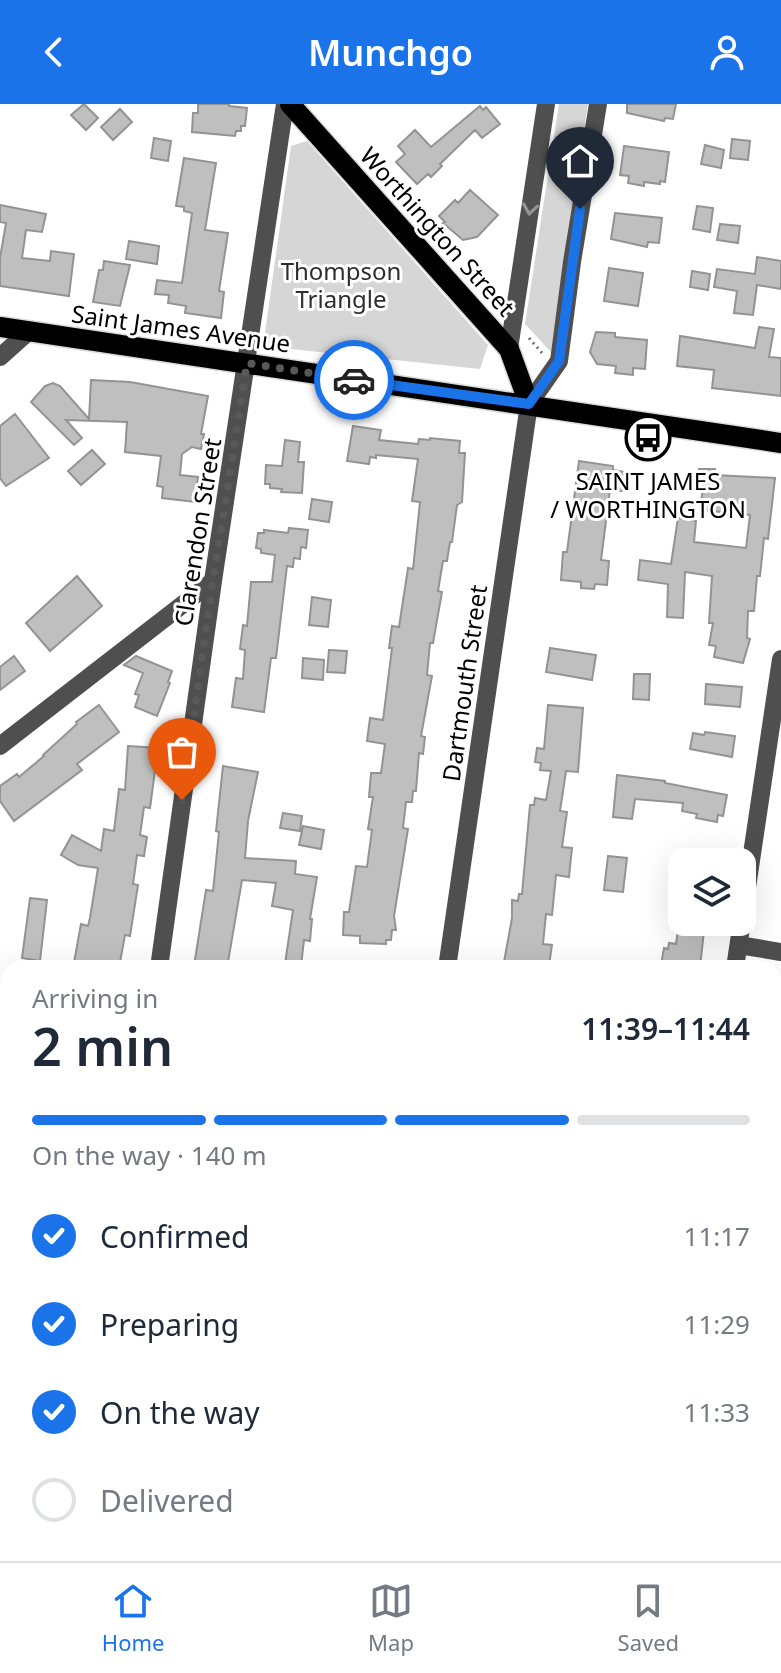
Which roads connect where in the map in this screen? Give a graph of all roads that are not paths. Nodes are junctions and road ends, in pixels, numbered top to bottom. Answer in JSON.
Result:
{"nodes":[{"id":1,"x":288,"y":104,"type":"edge"},
{"id":2,"x":546,"y":104,"type":"edge"},
{"id":3,"x":598,"y":104,"type":"edge"},
{"id":4,"x":0,"y":327,"type":"edge"},
{"id":5,"x":28,"y":332,"type":"junction"},
{"id":6,"x":509,"y":349,"type":"junction"},
{"id":7,"x":0,"y":357,"type":"edge"},
{"id":8,"x":247,"y":363,"type":"junction"},
{"id":9,"x":529,"y":404,"type":"junction"},
{"id":10,"x":781,"y":443,"type":"edge"},
{"id":11,"x":213,"y":581,"type":"junction"},
{"id":12,"x":781,"y":659,"type":"edge"},
{"id":13,"x":778,"y":706,"type":"edge"},
{"id":14,"x":0,"y":746,"type":"edge"},
{"id":15,"x":739,"y":945,"type":"junction"},
{"id":16,"x":781,"y":952,"type":"edge"},
{"id":17,"x":160,"y":960,"type":"edge"},
{"id":18,"x":448,"y":960,"type":"edge"},
{"id":19,"x":736,"y":960,"type":"edge"}],
"edges":[{"from":1,"to":6,"type":"main road","name":"Worthington Street"},
{"from":1,"to":8,"type":"street","name":"Clarendon Street"},
{"from":2,"to":6,"type":"street","one_way":true},
{"from":3,"to":9,"type":"street"},
{"from":4,"to":5,"type":"main road","name":"Saint James Avenue"},
{"from":5,"to":7,"type":"street"},
{"from":5,"to":8,"type":"main road","name":"Saint James Avenue"},
{"from":6,"to":9,"type":"main road","name":"Worthington Street"},
{"from":8,"to":9,"type":"main road","name":"Saint James Avenue"},
{"from":8,"to":11,"type":"street","name":"Clarendon Street"},
{"from":9,"to":10,"type":"main road","name":"Saint James Avenue"},
{"from":9,"to":18,"type":"street","name":"Dartmouth Street"},
{"from":11,"to":14,"type":"street"},
{"from":11,"to":17,"type":"street","name":"Clarendon Street"},
{"from":12,"to":13,"type":"street"},
{"from":13,"to":15,"type":"street"},
{"from":15,"to":16,"type":"street"},
{"from":15,"to":19,"type":"street"}]}
